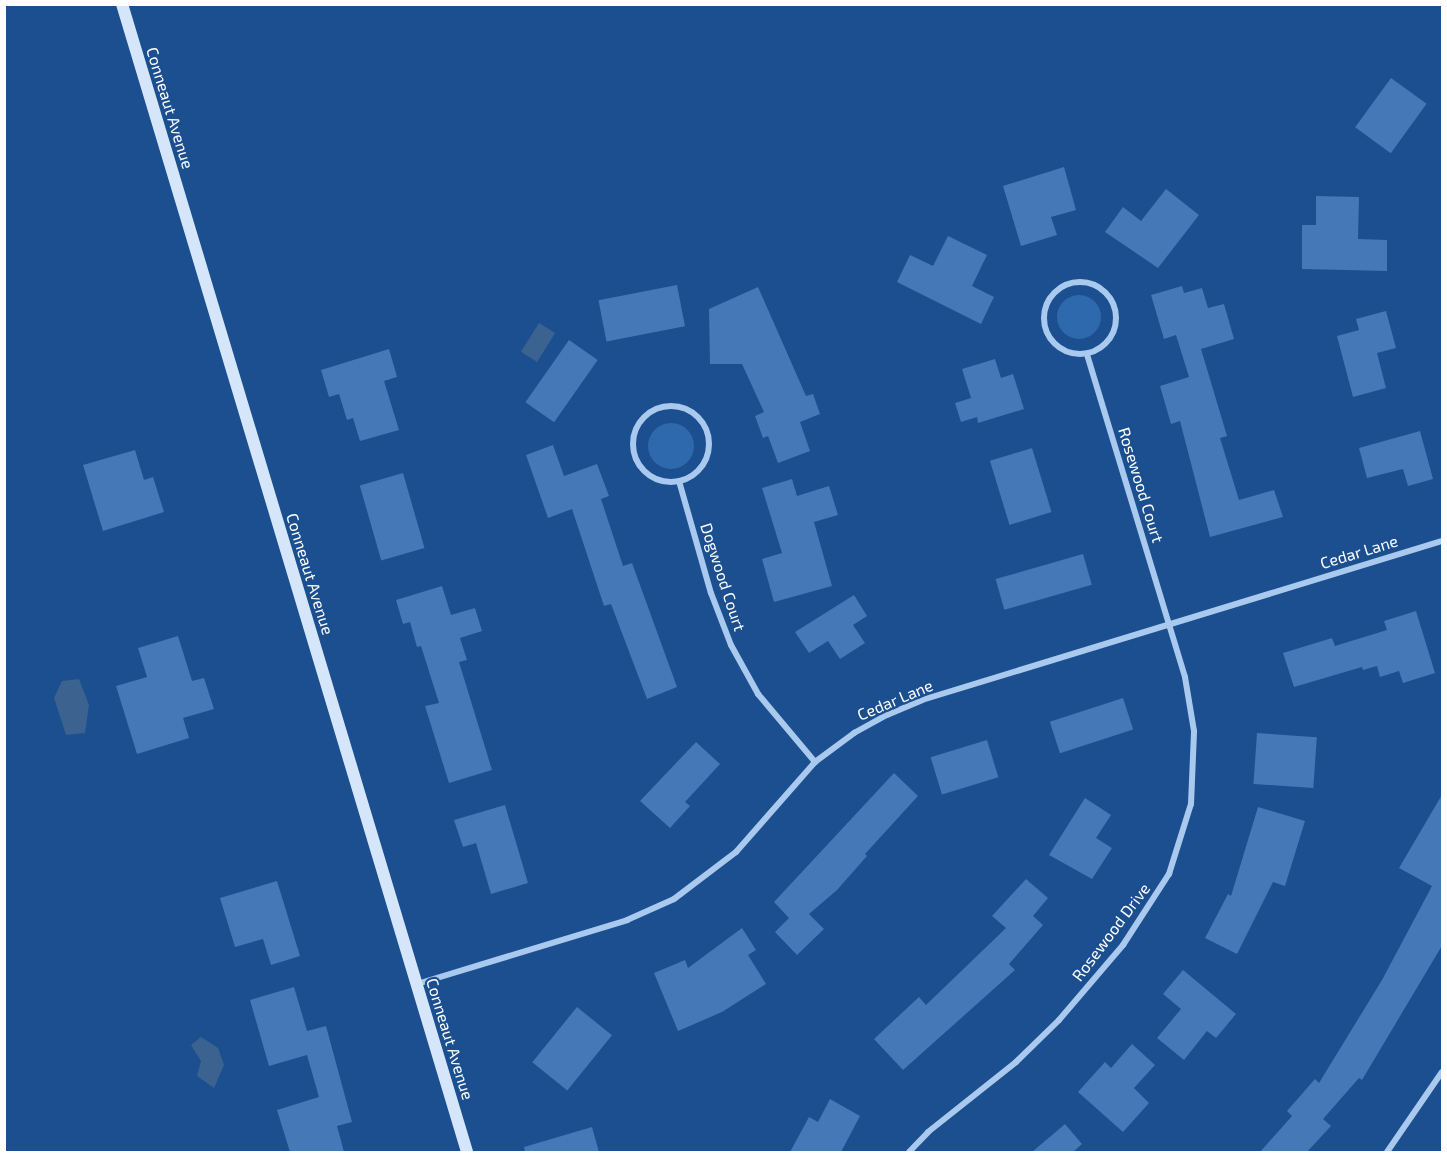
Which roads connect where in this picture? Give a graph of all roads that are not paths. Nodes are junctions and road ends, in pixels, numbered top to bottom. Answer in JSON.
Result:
{"nodes":[{"id":1,"x":122,"y":4,"type":"edge"},
{"id":2,"x":1087,"y":354,"type":"junction"},
{"id":3,"x":679,"y":481,"type":"junction"},
{"id":4,"x":1443,"y":541,"type":"edge"},
{"id":5,"x":1169,"y":625,"type":"junction"},
{"id":6,"x":815,"y":762,"type":"junction"},
{"id":7,"x":417,"y":984,"type":"junction"},
{"id":8,"x":1443,"y":1071,"type":"edge"},
{"id":9,"x":467,"y":1152,"type":"edge"},
{"id":10,"x":909,"y":1152,"type":"edge"},
{"id":11,"x":1387,"y":1152,"type":"edge"}],
"edges":[{"from":1,"to":7,"type":"street","name":"Conneaut Avenue"},
{"from":2,"to":2,"type":"street"},
{"from":2,"to":5,"type":"street","name":"Rosewood Court"},
{"from":3,"to":3,"type":"street"},
{"from":3,"to":6,"type":"street","name":"Dogwood Court"},
{"from":4,"to":5,"type":"street","name":"Cedar Lane"},
{"from":5,"to":6,"type":"street","name":"Cedar Lane"},
{"from":5,"to":10,"type":"street","name":"Rosewood Drive"},
{"from":6,"to":7,"type":"street","name":"Cedar Lane"},
{"from":7,"to":9,"type":"street","name":"Conneaut Avenue"},
{"from":8,"to":11,"type":"street"}]}
